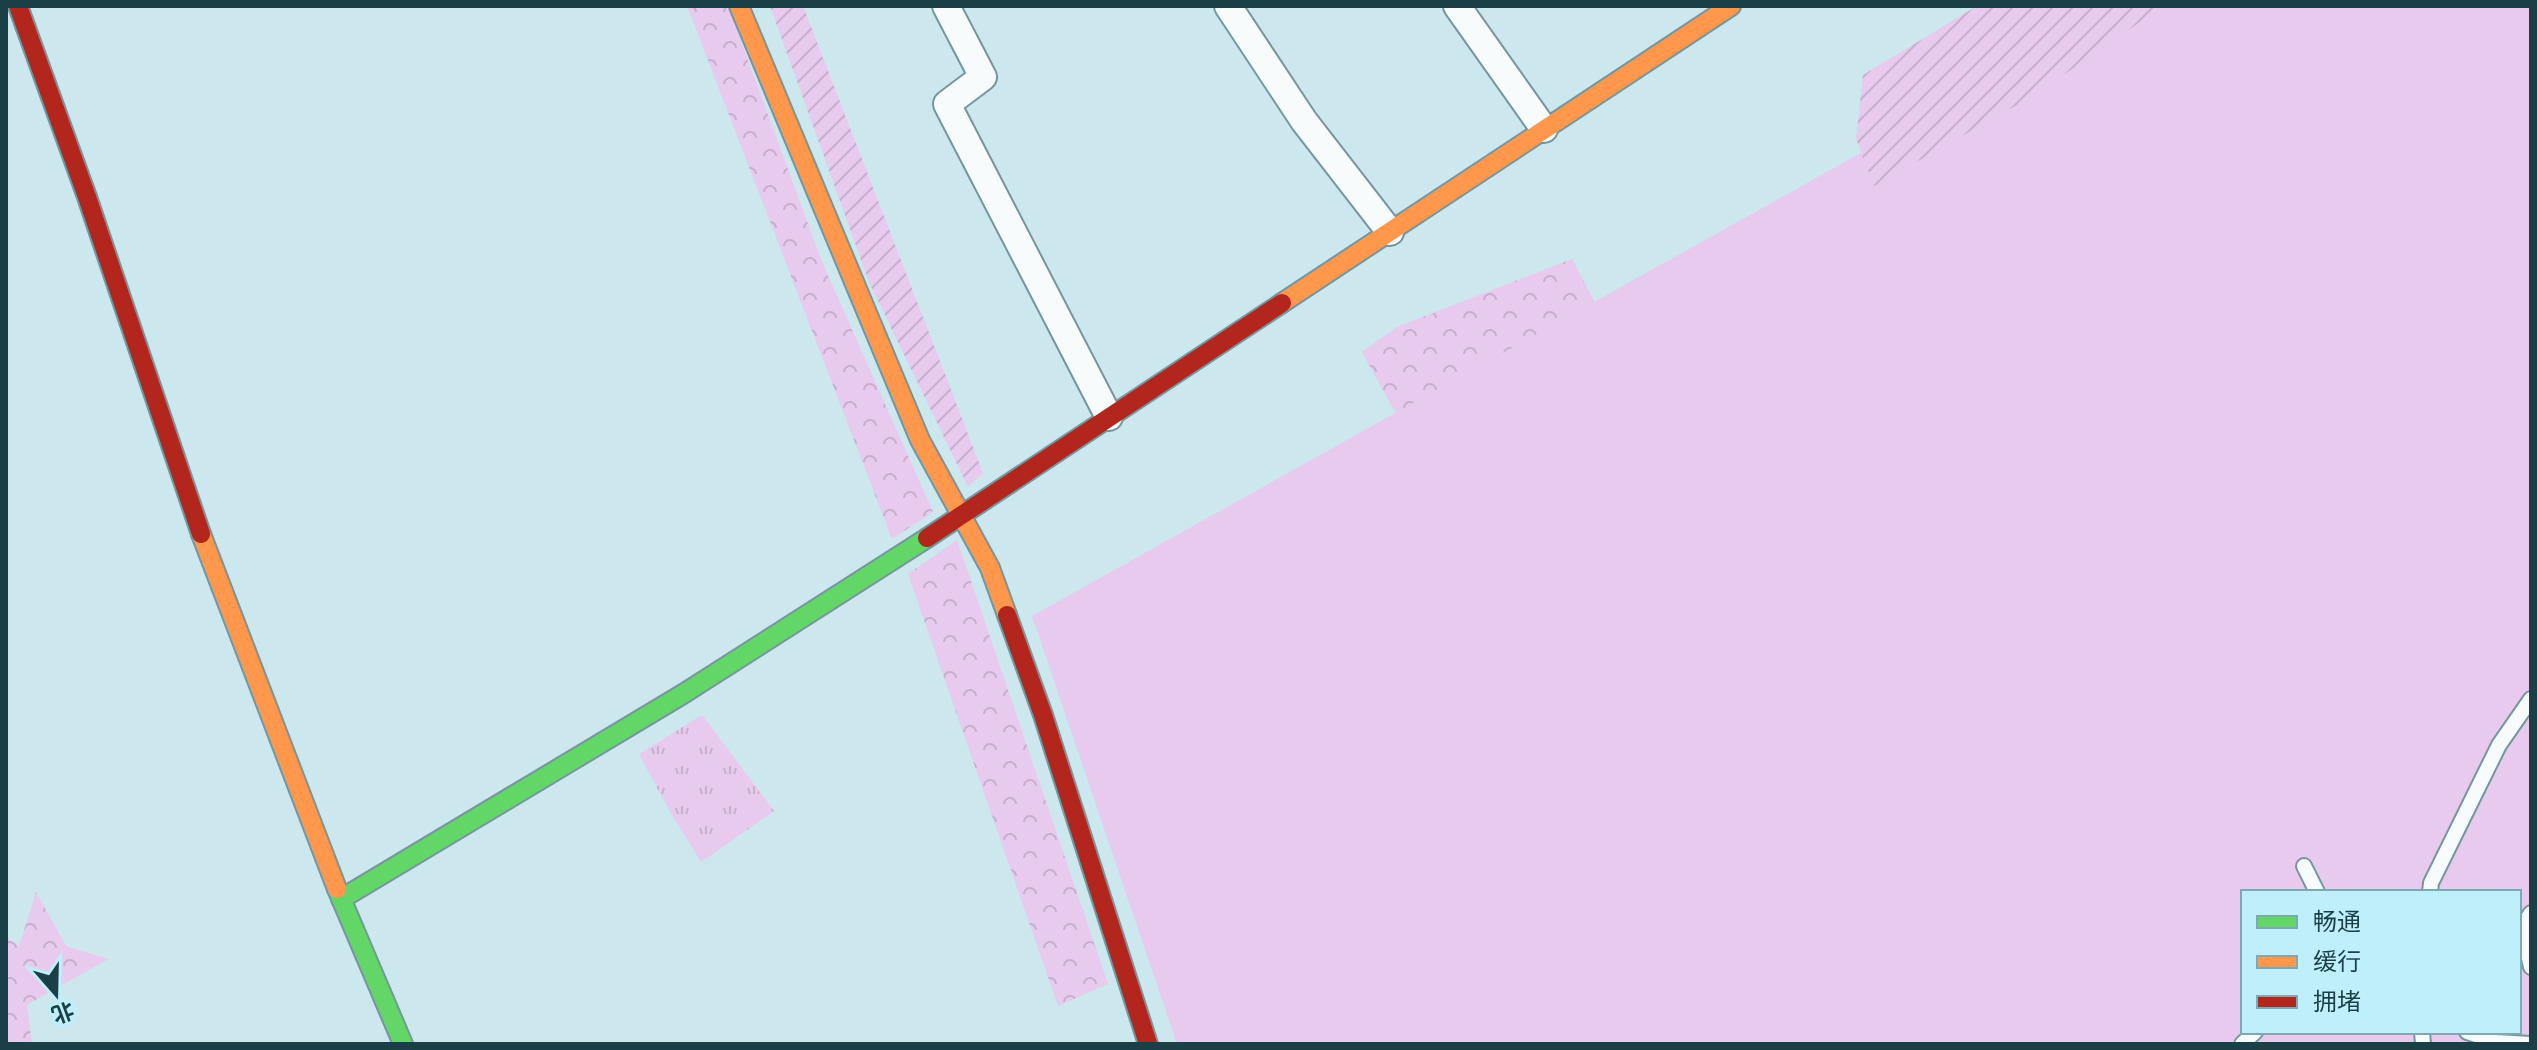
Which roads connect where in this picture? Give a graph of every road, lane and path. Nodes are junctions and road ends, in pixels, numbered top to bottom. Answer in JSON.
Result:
{"nodes":[{"id":1,"x":18,"y":6,"type":"edge"},
{"id":2,"x":739,"y":6,"type":"edge"},
{"id":3,"x":946,"y":6,"type":"edge"},
{"id":4,"x":1228,"y":6,"type":"edge"},
{"id":5,"x":1457,"y":6,"type":"edge"},
{"id":6,"x":1731,"y":6,"type":"edge"},
{"id":7,"x":1544,"y":129,"type":"junction"},
{"id":8,"x":1390,"y":232,"type":"junction"},
{"id":9,"x":1109,"y":417,"type":"junction"},
{"id":10,"x":962,"y":515,"type":"junction"},
{"id":11,"x":2531,"y":699,"type":"edge"},
{"id":12,"x":2304,"y":866,"type":"dead end"},
{"id":13,"x":2427,"y":889,"type":"edge"},
{"id":14,"x":2316,"y":890,"type":"edge"},
{"id":15,"x":341,"y":899,"type":"junction"},
{"id":16,"x":2531,"y":913,"type":"edge"},
{"id":17,"x":2531,"y":967,"type":"edge"},
{"id":18,"x":2473,"y":1034,"type":"edge"},
{"id":19,"x":403,"y":1044,"type":"edge"},
{"id":20,"x":1148,"y":1044,"type":"edge"},
{"id":21,"x":2531,"y":1044,"type":"edge"}],
"edges":[{"from":1,"to":15,"type":"street"},
{"from":2,"to":10,"type":"street"},
{"from":3,"to":9,"type":"street"},
{"from":4,"to":8,"type":"street"},
{"from":5,"to":7,"type":"street"},
{"from":6,"to":7,"type":"street"},
{"from":7,"to":8,"type":"street"},
{"from":8,"to":9,"type":"street"},
{"from":9,"to":10,"type":"street"},
{"from":10,"to":15,"type":"street"},
{"from":10,"to":20,"type":"street"},
{"from":11,"to":13,"type":"lane"},
{"from":12,"to":14,"type":"lane"},
{"from":15,"to":19,"type":"street"},
{"from":16,"to":17,"type":"lane"},
{"from":18,"to":21,"type":"lane"}]}
